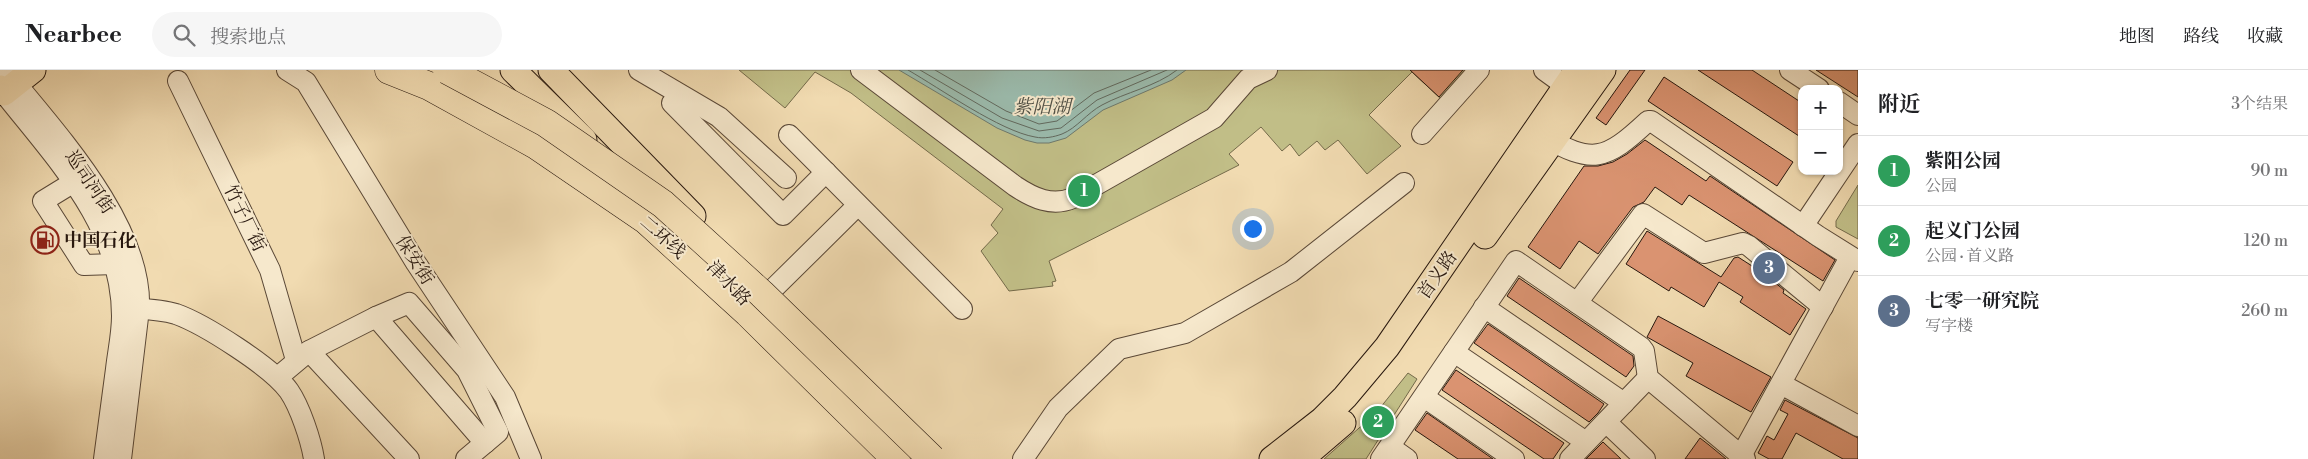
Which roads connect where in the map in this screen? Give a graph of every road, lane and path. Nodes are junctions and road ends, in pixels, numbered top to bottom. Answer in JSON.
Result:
{"nodes":[{"id":1,"x":287,"y":70,"type":"edge"},
{"id":2,"x":390,"y":70,"type":"edge"},
{"id":3,"x":447,"y":70,"type":"edge"},
{"id":4,"x":513,"y":70,"type":"edge"},
{"id":5,"x":551,"y":70,"type":"edge"},
{"id":6,"x":639,"y":70,"type":"edge"},
{"id":7,"x":861,"y":70,"type":"edge"},
{"id":8,"x":1267,"y":70,"type":"edge"},
{"id":9,"x":1479,"y":70,"type":"edge"},
{"id":10,"x":1544,"y":70,"type":"edge"},
{"id":11,"x":1603,"y":70,"type":"edge"},
{"id":12,"x":1790,"y":70,"type":"edge"},
{"id":13,"x":1571,"y":78,"type":"edge"},
{"id":14,"x":178,"y":81,"type":"dead end"},
{"id":15,"x":10,"y":83,"type":"edge"},
{"id":16,"x":1813,"y":85,"type":"edge"},
{"id":17,"x":672,"y":103,"type":"dead end"},
{"id":18,"x":1843,"y":105,"type":"edge"},
{"id":19,"x":1858,"y":115,"type":"edge"},
{"id":20,"x":1422,"y":134,"type":"dead end"},
{"id":21,"x":789,"y":135,"type":"dead end"},
{"id":22,"x":1544,"y":136,"type":"junction"},
{"id":23,"x":1858,"y":144,"type":"edge"},
{"id":24,"x":826,"y":172,"type":"junction"},
{"id":25,"x":786,"y":178,"type":"dead end"},
{"id":26,"x":74,"y":182,"type":"junction"},
{"id":27,"x":1404,"y":184,"type":"dead end"},
{"id":28,"x":854,"y":201,"type":"junction"},
{"id":29,"x":1803,"y":226,"type":"junction"},
{"id":30,"x":1854,"y":259,"type":"edge"},
{"id":31,"x":115,"y":264,"type":"junction"},
{"id":32,"x":765,"y":289,"type":"junction"},
{"id":33,"x":1577,"y":303,"type":"junction"},
{"id":34,"x":1484,"y":307,"type":"junction"},
{"id":35,"x":1823,"y":307,"type":"junction"},
{"id":36,"x":130,"y":308,"type":"junction"},
{"id":37,"x":962,"y":308,"type":"dead end"},
{"id":38,"x":376,"y":317,"type":"junction"},
{"id":39,"x":1454,"y":352,"type":"junction"},
{"id":40,"x":303,"y":355,"type":"junction"},
{"id":41,"x":278,"y":377,"type":"junction"},
{"id":42,"x":1648,"y":378,"type":"junction"},
{"id":43,"x":1781,"y":384,"type":"junction"},
{"id":44,"x":1424,"y":397,"type":"junction"},
{"id":45,"x":1624,"y":403,"type":"junction"},
{"id":46,"x":1606,"y":422,"type":"junction"},
{"id":47,"x":1858,"y":426,"type":"edge"},
{"id":48,"x":1586,"y":442,"type":"junction"},
{"id":49,"x":485,"y":443,"type":"junction"},
{"id":50,"x":1385,"y":453,"type":"edge"},
{"id":51,"x":1743,"y":458,"type":"edge"},
{"id":52,"x":104,"y":459,"type":"edge"},
{"id":53,"x":121,"y":459,"type":"edge"},
{"id":54,"x":314,"y":459,"type":"edge"},
{"id":55,"x":409,"y":459,"type":"edge"},
{"id":56,"x":466,"y":459,"type":"edge"},
{"id":57,"x":531,"y":459,"type":"edge"},
{"id":58,"x":897,"y":459,"type":"edge"},
{"id":59,"x":931,"y":459,"type":"edge"},
{"id":60,"x":1023,"y":459,"type":"edge"},
{"id":61,"x":1272,"y":459,"type":"edge"},
{"id":62,"x":1301,"y":459,"type":"edge"},
{"id":63,"x":1407,"y":459,"type":"edge"},
{"id":64,"x":1514,"y":459,"type":"edge"},
{"id":65,"x":1570,"y":459,"type":"edge"},
{"id":66,"x":1645,"y":459,"type":"edge"}],
"edges":[{"from":1,"to":57,"type":"street","name":"保安街"},
{"from":2,"to":58,"type":"highway","name":"二环线"},
{"from":3,"to":59,"type":"highway","name":"二环线","bridge":true},
{"from":4,"to":58,"type":"main road","name":"津水路"},
{"from":5,"to":32,"type":"main road","name":"津水路"},
{"from":6,"to":25,"type":"street"},
{"from":7,"to":8,"type":"street"},
{"from":9,"to":20,"type":"street"},
{"from":10,"to":13,"type":"street"},
{"from":11,"to":22,"type":"main road","name":"首义路"},
{"from":12,"to":16,"type":"street"},
{"from":13,"to":22,"type":"main road","name":"首义路"},
{"from":14,"to":40,"type":"street","name":"竹子厂街"},
{"from":15,"to":26,"type":"street","name":"巡司河街"},
{"from":15,"to":36,"type":"street","name":"巡司河街"},
{"from":17,"to":24,"type":"street"},
{"from":18,"to":19,"type":"street"},
{"from":21,"to":24,"type":"street"},
{"from":22,"to":29,"type":"street"},
{"from":22,"to":61,"type":"main road","name":"首义路"},
{"from":22,"to":62,"type":"main road","name":"首义路"},
{"from":23,"to":29,"type":"street"},
{"from":24,"to":28,"type":"street"},
{"from":26,"to":31,"type":"street","name":"巡司河街"},
{"from":26,"to":31,"type":"street"},
{"from":27,"to":60,"type":"street"},
{"from":28,"to":32,"type":"street"},
{"from":28,"to":37,"type":"street"},
{"from":29,"to":30,"type":"street"},
{"from":30,"to":35,"type":"street"},
{"from":31,"to":36,"type":"street","name":"巡司河街"},
{"from":32,"to":59,"type":"main road","name":"津水路"},
{"from":33,"to":34,"type":"street"},
{"from":33,"to":35,"type":"street"},
{"from":33,"to":42,"type":"street"},
{"from":34,"to":39,"type":"street"},
{"from":34,"to":45,"type":"street"},
{"from":35,"to":43,"type":"street"},
{"from":36,"to":41,"type":"street"},
{"from":36,"to":52,"type":"street","name":"巡司河街"},
{"from":36,"to":53,"type":"street","name":"巡司河街"},
{"from":38,"to":40,"type":"street"},
{"from":38,"to":49,"type":"street"},
{"from":38,"to":49,"type":"street"},
{"from":39,"to":44,"type":"street"},
{"from":39,"to":48,"type":"street"},
{"from":40,"to":41,"type":"street"},
{"from":40,"to":55,"type":"street"},
{"from":41,"to":54,"type":"street"},
{"from":42,"to":45,"type":"street"},
{"from":42,"to":51,"type":"street"},
{"from":43,"to":47,"type":"street"},
{"from":43,"to":51,"type":"street"},
{"from":44,"to":50,"type":"street"},
{"from":44,"to":64,"type":"street"},
{"from":45,"to":46,"type":"street"},
{"from":46,"to":48,"type":"street"},
{"from":46,"to":66,"type":"street"},
{"from":48,"to":65,"type":"street"},
{"from":49,"to":56,"type":"street"},
{"from":50,"to":63,"type":"street"}]}
